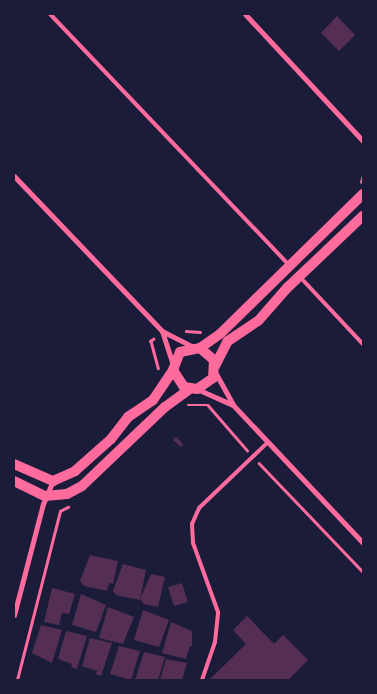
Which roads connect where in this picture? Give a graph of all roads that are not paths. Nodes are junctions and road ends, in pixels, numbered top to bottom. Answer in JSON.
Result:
{"nodes":[{"id":1,"x":50,"y":14,"type":"edge"},
{"id":2,"x":245,"y":14,"type":"edge"},
{"id":3,"x":363,"y":141,"type":"edge"},
{"id":4,"x":14,"y":176,"type":"edge"},
{"id":5,"x":363,"y":194,"type":"edge"},
{"id":6,"x":363,"y":216,"type":"edge"},
{"id":7,"x":289,"y":265,"type":"junction"},
{"id":8,"x":300,"y":277,"type":"junction"},
{"id":9,"x":162,"y":331,"type":"junction"},
{"id":10,"x":363,"y":344,"type":"edge"},
{"id":11,"x":197,"y":347,"type":"junction"},
{"id":12,"x":173,"y":367,"type":"junction"},
{"id":13,"x":215,"y":369,"type":"junction"},
{"id":14,"x":194,"y":389,"type":"junction"},
{"id":15,"x":233,"y":405,"type":"junction"},
{"id":16,"x":268,"y":442,"type":"junction"},
{"id":17,"x":14,"y":464,"type":"edge"},
{"id":18,"x":14,"y":481,"type":"edge"},
{"id":19,"x":53,"y":481,"type":"junction"},
{"id":20,"x":45,"y":496,"type":"junction"},
{"id":21,"x":363,"y":543,"type":"edge"},
{"id":22,"x":14,"y":615,"type":"edge"},
{"id":23,"x":202,"y":680,"type":"edge"}],
"edges":[{"from":1,"to":7,"type":"lane"},
{"from":2,"to":3,"type":"street"},
{"from":4,"to":9,"type":"street"},
{"from":5,"to":7,"type":"main road"},
{"from":6,"to":8,"type":"main road"},
{"from":7,"to":11,"type":"main road"},
{"from":8,"to":10,"type":"lane"},
{"from":8,"to":13,"type":"main road"},
{"from":9,"to":11,"type":"street"},
{"from":9,"to":12,"type":"street"},
{"from":11,"to":12,"type":"main road"},
{"from":11,"to":13,"type":"main road"},
{"from":12,"to":14,"type":"main road"},
{"from":12,"to":19,"type":"main road"},
{"from":13,"to":14,"type":"main road"},
{"from":13,"to":15,"type":"street"},
{"from":14,"to":15,"type":"street"},
{"from":14,"to":20,"type":"main road"},
{"from":15,"to":16,"type":"street"},
{"from":16,"to":21,"type":"street"},
{"from":16,"to":23,"type":"lane"},
{"from":17,"to":19,"type":"main road"},
{"from":18,"to":20,"type":"main road"},
{"from":19,"to":20,"type":"street"},
{"from":20,"to":22,"type":"street"}]}
